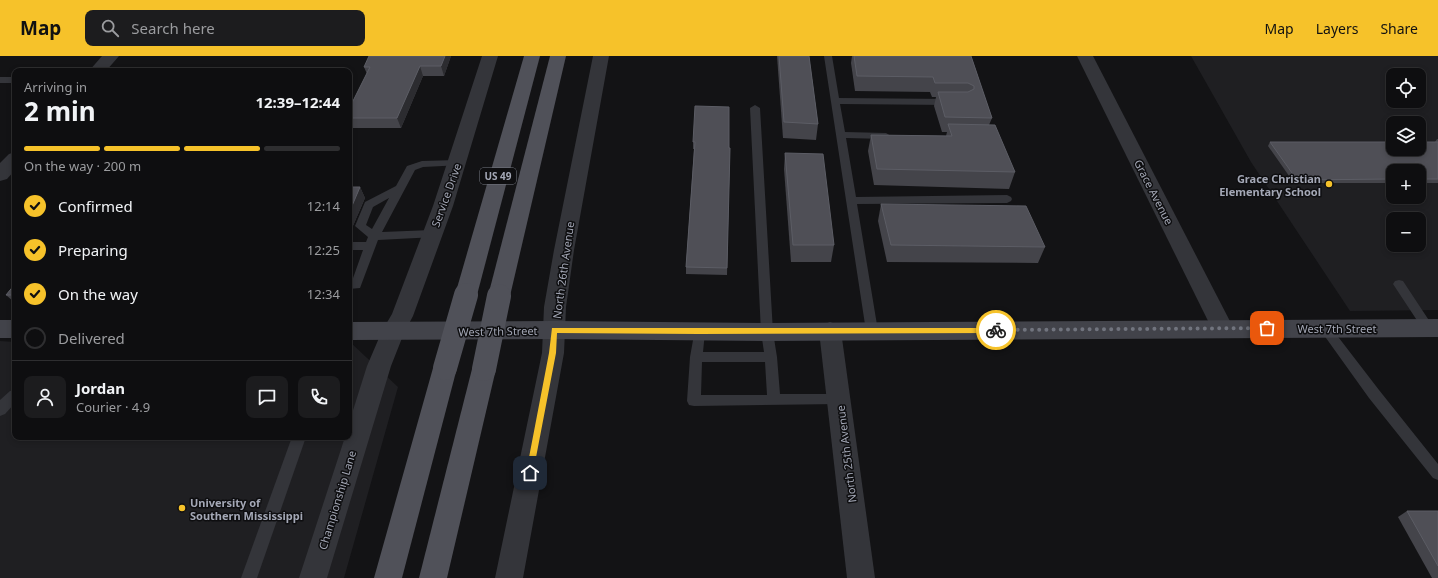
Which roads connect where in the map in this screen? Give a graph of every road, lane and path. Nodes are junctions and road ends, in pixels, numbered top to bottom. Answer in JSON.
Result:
{"nodes":[{"id":1,"x":111,"y":56,"type":"edge"},
{"id":2,"x":490,"y":56,"type":"edge"},
{"id":3,"x":532,"y":56,"type":"edge"},
{"id":4,"x":558,"y":56,"type":"edge"},
{"id":5,"x":600,"y":56,"type":"edge"},
{"id":6,"x":828,"y":56,"type":"edge"},
{"id":7,"x":1085,"y":56,"type":"edge"},
{"id":8,"x":100,"y":68,"type":"edge"},
{"id":9,"x":0,"y":80,"type":"edge"},
{"id":10,"x":12,"y":80,"type":"edge"},
{"id":11,"x":836,"y":101,"type":"junction"},
{"id":12,"x":956,"y":102,"type":"edge"},
{"id":13,"x":755,"y":108,"type":"dead end"},
{"id":14,"x":841,"y":135,"type":"junction"},
{"id":15,"x":896,"y":136,"type":"edge"},
{"id":16,"x":12,"y":161,"type":"edge"},
{"id":17,"x":458,"y":163,"type":"junction"},
{"id":18,"x":0,"y":175,"type":"edge"},
{"id":19,"x":400,"y":188,"type":"junction"},
{"id":20,"x":1007,"y":200,"type":"dead end"},
{"id":21,"x":852,"y":201,"type":"junction"},
{"id":22,"x":432,"y":234,"type":"junction"},
{"id":23,"x":372,"y":241,"type":"junction"},
{"id":24,"x":352,"y":245,"type":"edge"},
{"id":25,"x":1399,"y":284,"type":"dead end"},
{"id":26,"x":352,"y":285,"type":"edge"},
{"id":27,"x":1325,"y":328,"type":"junction"},
{"id":28,"x":1433,"y":328,"type":"edge"},
{"id":29,"x":0,"y":329,"type":"edge"},
{"id":30,"x":12,"y":329,"type":"edge"},
{"id":31,"x":1223,"y":329,"type":"junction"},
{"id":32,"x":554,"y":330,"type":"junction"},
{"id":33,"x":352,"y":331,"type":"edge"},
{"id":34,"x":393,"y":331,"type":"junction"},
{"id":35,"x":830,"y":331,"type":"junction"},
{"id":36,"x":872,"y":331,"type":"junction"},
{"id":37,"x":699,"y":332,"type":"junction"},
{"id":38,"x":767,"y":332,"type":"junction"},
{"id":39,"x":696,"y":357,"type":"junction"},
{"id":40,"x":771,"y":357,"type":"junction"},
{"id":41,"x":12,"y":397,"type":"edge"},
{"id":42,"x":839,"y":398,"type":"junction"},
{"id":43,"x":774,"y":400,"type":"junction"},
{"id":44,"x":0,"y":410,"type":"edge"},
{"id":45,"x":298,"y":440,"type":"edge"},
{"id":46,"x":1438,"y":474,"type":"edge"},
{"id":47,"x":249,"y":578,"type":"edge"},
{"id":48,"x":313,"y":578,"type":"edge"},
{"id":49,"x":388,"y":578,"type":"edge"},
{"id":50,"x":433,"y":578,"type":"edge"},
{"id":51,"x":509,"y":578,"type":"edge"},
{"id":52,"x":861,"y":578,"type":"edge"}],
"edges":[{"from":1,"to":8,"type":"street"},
{"from":2,"to":17,"type":"street","name":"Service Drive"},
{"from":3,"to":49,"type":"main road","number":"US 49","bridge":true},
{"from":4,"to":50,"type":"main road","number":"US 49","bridge":true},
{"from":5,"to":32,"type":"street","name":"North 26th Avenue"},
{"from":6,"to":11,"type":"lane"},
{"from":7,"to":31,"type":"street","name":"Grace Avenue"},
{"from":9,"to":10,"type":"lane"},
{"from":11,"to":12,"type":"lane"},
{"from":11,"to":14,"type":"lane"},
{"from":13,"to":38,"type":"lane"},
{"from":14,"to":15,"type":"lane"},
{"from":14,"to":21,"type":"lane"},
{"from":16,"to":18,"type":"street"},
{"from":17,"to":19,"type":"lane"},
{"from":17,"to":22,"type":"street","name":"Service Drive"},
{"from":19,"to":23,"type":"lane"},
{"from":19,"to":23,"type":"lane"},
{"from":20,"to":21,"type":"lane"},
{"from":21,"to":36,"type":"lane"},
{"from":22,"to":23,"type":"lane"},
{"from":22,"to":34,"type":"street","name":"Service Drive"},
{"from":23,"to":24,"type":"lane"},
{"from":23,"to":26,"type":"lane"},
{"from":25,"to":28,"type":"lane"},
{"from":27,"to":28,"type":"main road","name":"West 7th Street"},
{"from":27,"to":31,"type":"main road","name":"West 7th Street"},
{"from":27,"to":46,"type":"lane"},
{"from":29,"to":30,"type":"main road"},
{"from":31,"to":36,"type":"main road","name":"West 7th Street"},
{"from":32,"to":34,"type":"main road","name":"West 7th Street"},
{"from":32,"to":37,"type":"main road","name":"West 7th Street"},
{"from":32,"to":51,"type":"street","name":"North 26th Avenue"},
{"from":33,"to":34,"type":"main road","name":"West 7th Street"},
{"from":34,"to":48,"type":"street","name":"Championship Lane"},
{"from":35,"to":36,"type":"main road","name":"West 7th Street"},
{"from":35,"to":38,"type":"main road","name":"West 7th Street"},
{"from":35,"to":42,"type":"street","name":"North 25th Avenue"},
{"from":37,"to":38,"type":"main road","name":"West 7th Street"},
{"from":37,"to":39,"type":"lane"},
{"from":38,"to":40,"type":"lane"},
{"from":39,"to":40,"type":"lane"},
{"from":39,"to":43,"type":"lane"},
{"from":40,"to":43,"type":"lane"},
{"from":41,"to":44,"type":"lane"},
{"from":42,"to":43,"type":"lane"},
{"from":42,"to":52,"type":"street","name":"North 25th Avenue"},
{"from":45,"to":47,"type":"lane"}]}
